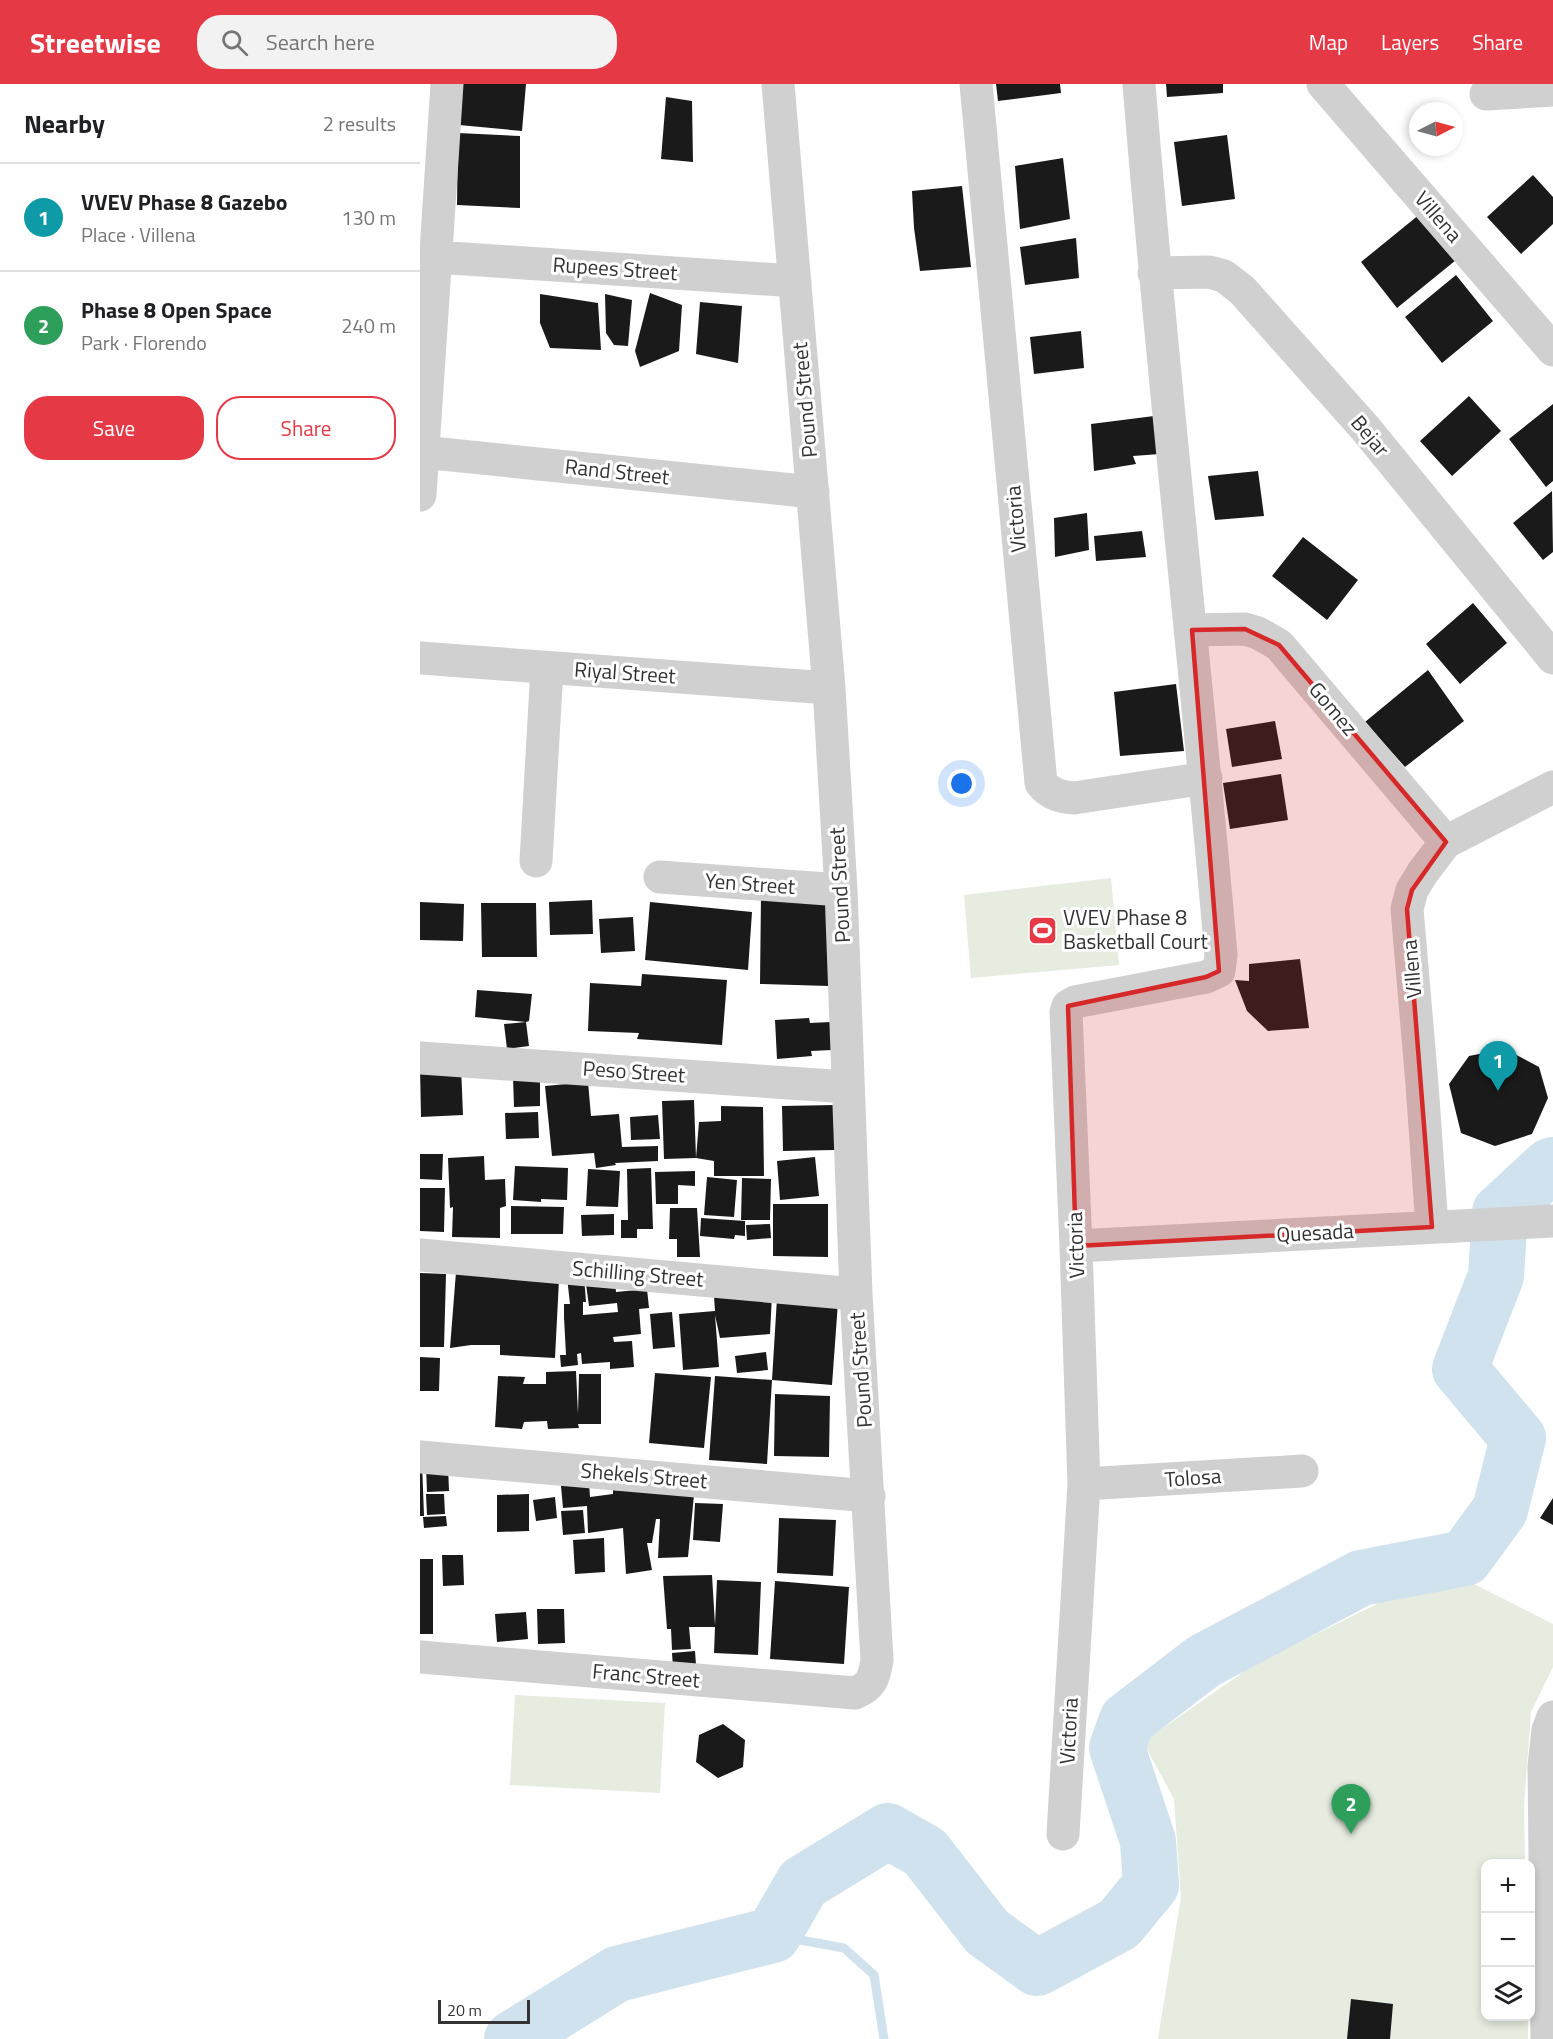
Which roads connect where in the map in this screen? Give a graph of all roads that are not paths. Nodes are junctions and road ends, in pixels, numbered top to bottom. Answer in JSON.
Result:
{"nodes":[{"id":1,"x":447,"y":84,"type":"edge"},
{"id":2,"x":778,"y":84,"type":"edge"},
{"id":3,"x":976,"y":84,"type":"edge"},
{"id":4,"x":1139,"y":84,"type":"edge"},
{"id":5,"x":1323,"y":84,"type":"edge"},
{"id":6,"x":1553,"y":90,"type":"edge"},
{"id":7,"x":1486,"y":94,"type":"dead end"},
{"id":8,"x":435,"y":257,"type":"junction"},
{"id":9,"x":1154,"y":273,"type":"junction"},
{"id":10,"x":795,"y":281,"type":"junction"},
{"id":11,"x":1553,"y":350,"type":"edge"},
{"id":12,"x":422,"y":452,"type":"junction"},
{"id":13,"x":813,"y":492,"type":"junction"},
{"id":14,"x":420,"y":495,"type":"edge"},
{"id":15,"x":1192,"y":630,"type":"junction"},
{"id":16,"x":420,"y":658,"type":"edge"},
{"id":17,"x":1553,"y":658,"type":"edge"},
{"id":18,"x":548,"y":668,"type":"junction"},
{"id":19,"x":829,"y":688,"type":"junction"},
{"id":20,"x":1206,"y":778,"type":"junction"},
{"id":21,"x":1553,"y":787,"type":"edge"},
{"id":22,"x":1446,"y":842,"type":"junction"},
{"id":23,"x":536,"y":861,"type":"dead end"},
{"id":24,"x":660,"y":877,"type":"dead end"},
{"id":25,"x":841,"y":890,"type":"junction"},
{"id":26,"x":420,"y":1058,"type":"edge"},
{"id":27,"x":848,"y":1087,"type":"junction"},
{"id":28,"x":1545,"y":1221,"type":"edge"},
{"id":29,"x":1432,"y":1227,"type":"junction"},
{"id":30,"x":1076,"y":1246,"type":"junction"},
{"id":31,"x":420,"y":1255,"type":"edge"},
{"id":32,"x":856,"y":1294,"type":"junction"},
{"id":33,"x":420,"y":1457,"type":"edge"},
{"id":34,"x":1302,"y":1471,"type":"dead end"},
{"id":35,"x":1084,"y":1484,"type":"junction"},
{"id":36,"x":868,"y":1496,"type":"junction"},
{"id":37,"x":420,"y":1657,"type":"edge"},
{"id":38,"x":869,"y":1685,"type":"joint"},
{"id":39,"x":1553,"y":1718,"type":"edge"},
{"id":40,"x":1063,"y":1834,"type":"dead end"},
{"id":41,"x":1547,"y":2039,"type":"edge"}],
"edges":[{"from":1,"to":8,"type":"street"},
{"from":2,"to":10,"type":"street","name":"Pound Street"},
{"from":3,"to":20,"type":"street","name":"Victoria"},
{"from":4,"to":9,"type":"street","name":"Victoria"},
{"from":5,"to":11,"type":"street","name":"Villena"},
{"from":6,"to":7,"type":"street"},
{"from":8,"to":10,"type":"street","name":"Rupees Street"},
{"from":8,"to":12,"type":"street"},
{"from":9,"to":15,"type":"street","name":"Victoria"},
{"from":9,"to":17,"type":"street","name":"Bejar"},
{"from":10,"to":13,"type":"street","name":"Pound Street"},
{"from":12,"to":13,"type":"street","name":"Rand Street"},
{"from":12,"to":14,"type":"street"},
{"from":13,"to":19,"type":"street","name":"Pound Street"},
{"from":15,"to":20,"type":"street","name":"Victoria"},
{"from":15,"to":22,"type":"street","name":"Gomez"},
{"from":16,"to":18,"type":"street","name":"Riyal Street"},
{"from":18,"to":19,"type":"street","name":"Riyal Street"},
{"from":18,"to":23,"type":"street"},
{"from":19,"to":25,"type":"street","name":"Pound Street"},
{"from":20,"to":30,"type":"street","name":"Victoria"},
{"from":21,"to":22,"type":"street","name":"Villena"},
{"from":22,"to":29,"type":"street","name":"Villena"},
{"from":24,"to":25,"type":"street","name":"Yen Street"},
{"from":25,"to":27,"type":"street","name":"Pound Street"},
{"from":26,"to":27,"type":"street","name":"Peso Street"},
{"from":27,"to":32,"type":"street","name":"Pound Street"},
{"from":28,"to":29,"type":"street","name":"Quesada"},
{"from":29,"to":30,"type":"street","name":"Quesada"},
{"from":30,"to":35,"type":"street","name":"Victoria"},
{"from":31,"to":32,"type":"street","name":"Schilling Street"},
{"from":32,"to":36,"type":"street","name":"Pound Street"},
{"from":33,"to":36,"type":"street","name":"Shekels Street"},
{"from":34,"to":35,"type":"street","name":"Tolosa"},
{"from":35,"to":40,"type":"street","name":"Victoria"},
{"from":36,"to":38,"type":"street","name":"Pound Street"},
{"from":37,"to":38,"type":"street","name":"Franc Street"},
{"from":39,"to":41,"type":"street"}]}
